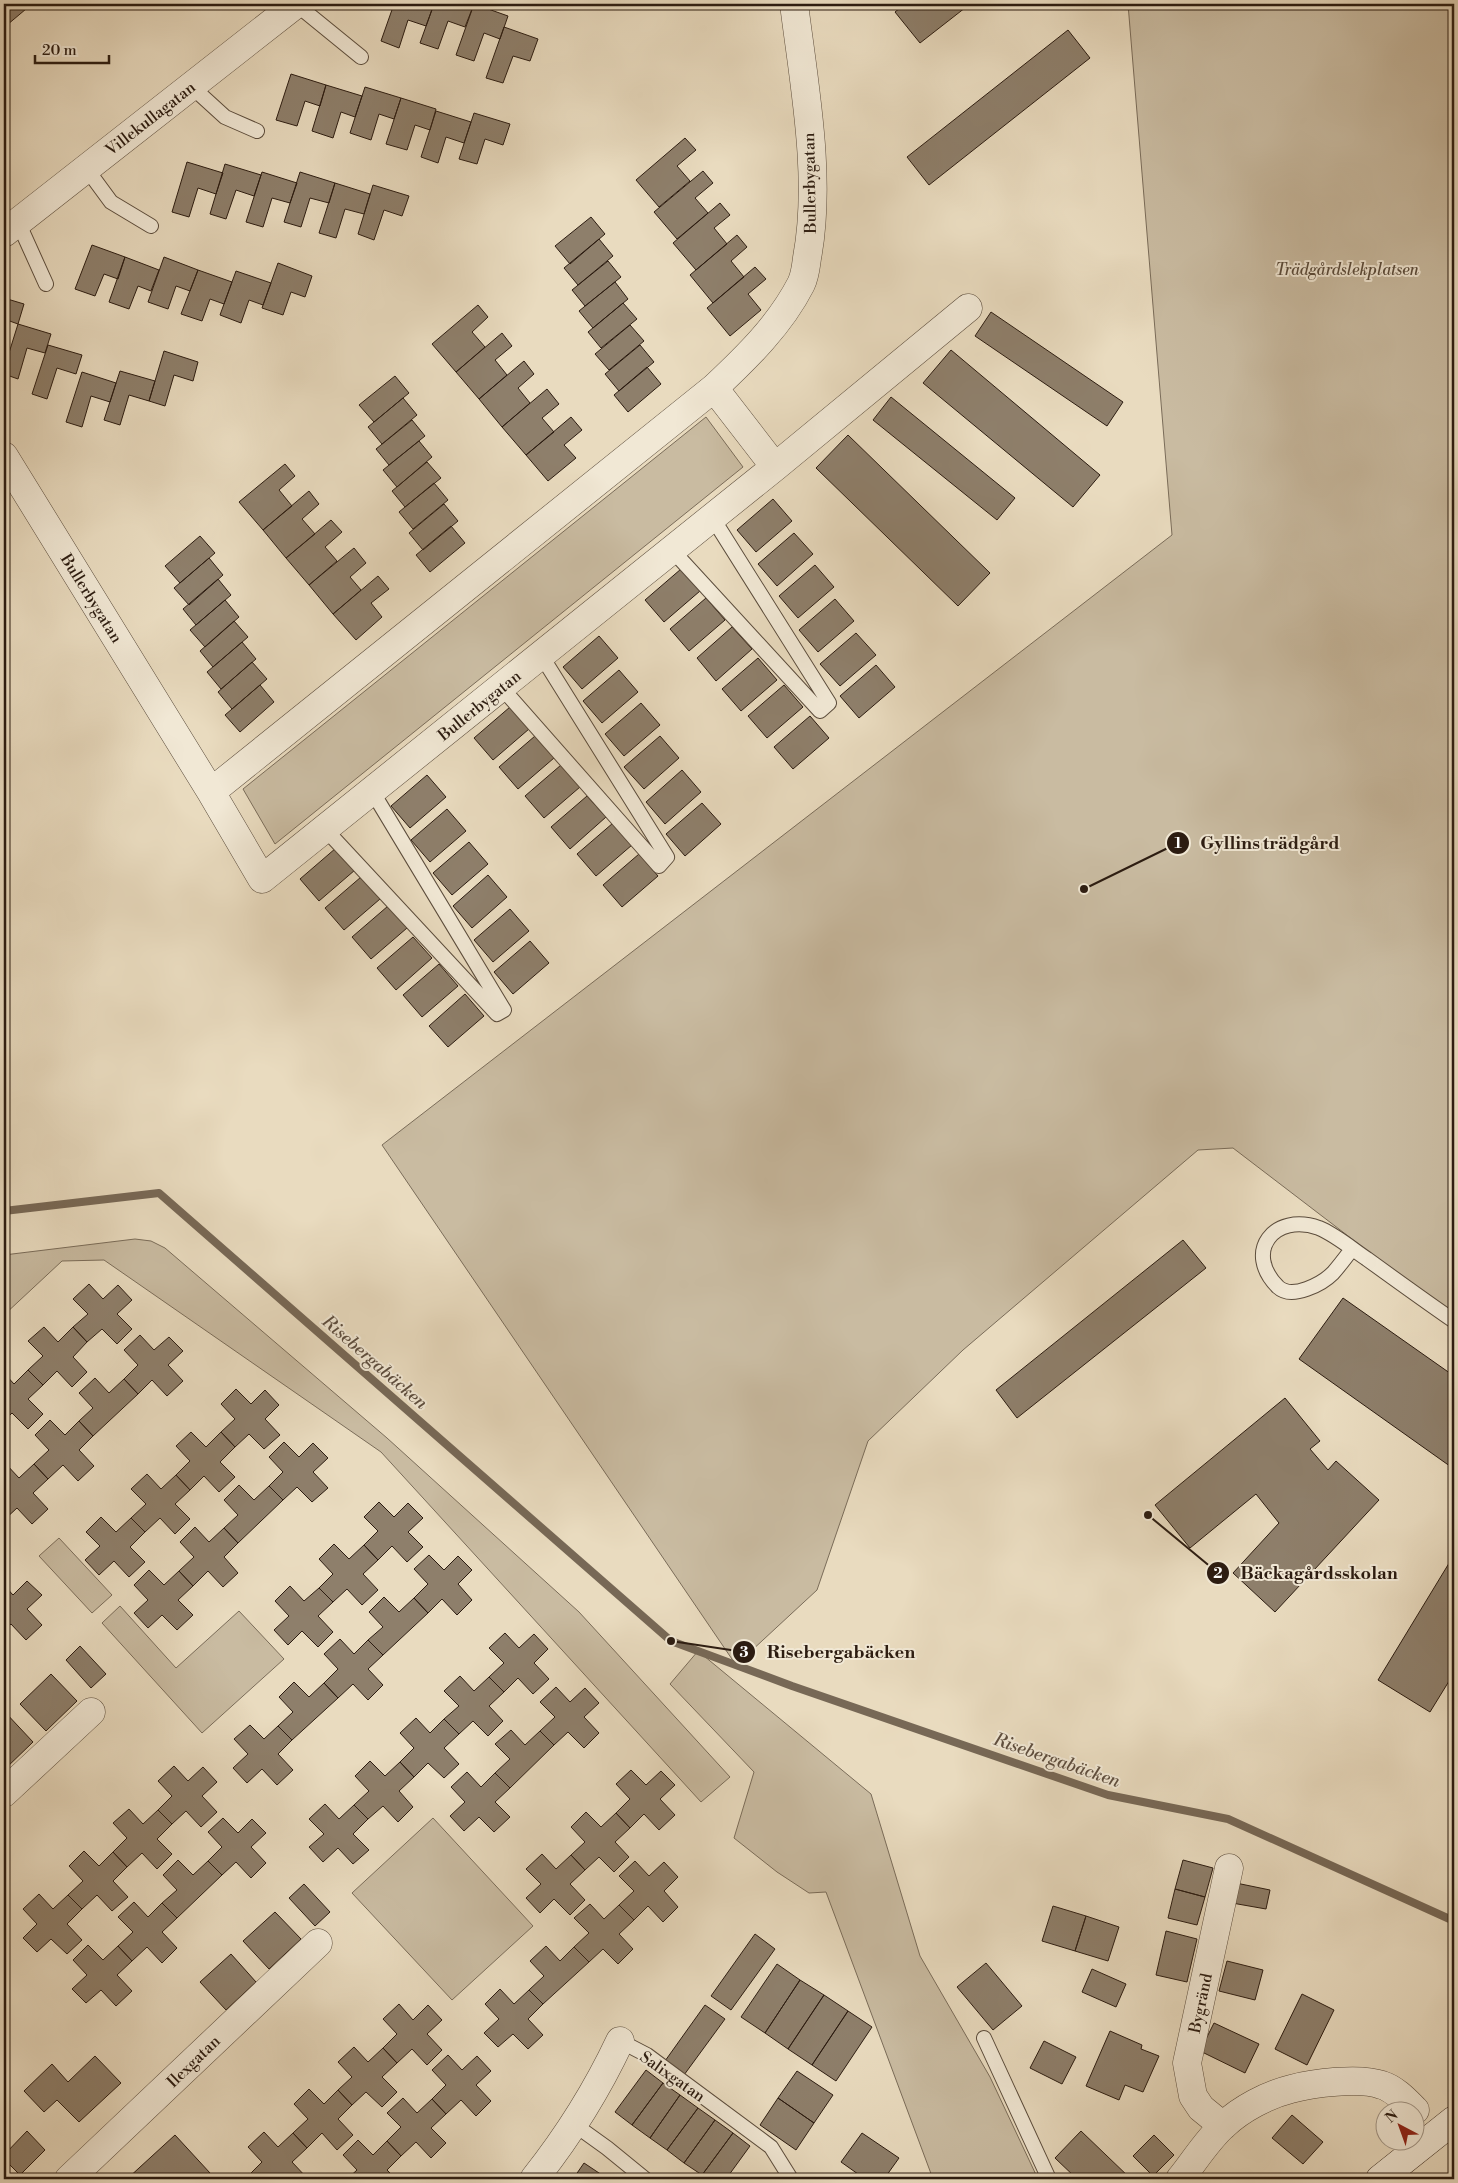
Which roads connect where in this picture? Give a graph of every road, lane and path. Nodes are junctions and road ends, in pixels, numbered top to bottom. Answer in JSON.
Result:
{"nodes":[{"id":1,"x":296,"y":4,"type":"edge"},
{"id":2,"x":794,"y":4,"type":"edge"},
{"id":3,"x":361,"y":57,"type":"dead end"},
{"id":4,"x":191,"y":86,"type":"junction"},
{"id":5,"x":257,"y":131,"type":"dead end"},
{"id":6,"x":86,"y":168,"type":"junction"},
{"id":7,"x":151,"y":226,"type":"dead end"},
{"id":8,"x":11,"y":228,"type":"edge"},
{"id":9,"x":46,"y":284,"type":"dead end"},
{"id":10,"x":968,"y":308,"type":"dead end"},
{"id":11,"x":714,"y":388,"type":"junction"},
{"id":12,"x":4,"y":456,"type":"edge"},
{"id":13,"x":775,"y":467,"type":"junction"},
{"id":14,"x":712,"y":517,"type":"junction"},
{"id":15,"x":672,"y":550,"type":"junction"},
{"id":16,"x":541,"y":655,"type":"junction"},
{"id":17,"x":501,"y":687,"type":"junction"},
{"id":18,"x":372,"y":791,"type":"junction"},
{"id":19,"x":211,"y":792,"type":"junction"},
{"id":20,"x":325,"y":829,"type":"junction"},
{"id":21,"x":1352,"y":1249,"type":"junction"},
{"id":22,"x":1454,"y":1321,"type":"edge"},
{"id":23,"x":91,"y":1712,"type":"dead end"},
{"id":24,"x":4,"y":1793,"type":"edge"},
{"id":25,"x":1229,"y":1868,"type":"dead end"},
{"id":26,"x":318,"y":1943,"type":"dead end"},
{"id":27,"x":984,"y":2038,"type":"dead end"},
{"id":28,"x":620,"y":2041,"type":"joint"},
{"id":29,"x":1405,"y":2100,"type":"edge"},
{"id":30,"x":1426,"y":2117,"type":"edge"},
{"id":31,"x":575,"y":2125,"type":"junction"},
{"id":32,"x":1223,"y":2126,"type":"junction"},
{"id":33,"x":1445,"y":2128,"type":"edge"},
{"id":34,"x":1392,"y":2176,"type":"edge"},
{"id":35,"x":69,"y":2179,"type":"edge"},
{"id":36,"x":534,"y":2179,"type":"edge"},
{"id":37,"x":645,"y":2179,"type":"edge"},
{"id":38,"x":791,"y":2179,"type":"edge"},
{"id":39,"x":1049,"y":2179,"type":"edge"},
{"id":40,"x":1180,"y":2179,"type":"edge"}],
"edges":[{"from":1,"to":3,"type":"lane"},
{"from":1,"to":4,"type":"street","name":"Villekullagatan"},
{"from":2,"to":11,"type":"street","name":"Bullerbygatan"},
{"from":4,"to":5,"type":"lane"},
{"from":4,"to":6,"type":"street","name":"Villekullagatan"},
{"from":6,"to":7,"type":"lane"},
{"from":6,"to":8,"type":"street","name":"Villekullagatan"},
{"from":8,"to":9,"type":"lane"},
{"from":10,"to":13,"type":"street","name":"Bullerbygatan"},
{"from":11,"to":13,"type":"street"},
{"from":11,"to":19,"type":"street","name":"Bullerbygatan"},
{"from":12,"to":19,"type":"street","name":"Bullerbygatan"},
{"from":13,"to":14,"type":"street","name":"Bullerbygatan"},
{"from":14,"to":15,"type":"street","name":"Bullerbygatan"},
{"from":14,"to":15,"type":"lane"},
{"from":15,"to":16,"type":"street","name":"Bullerbygatan"},
{"from":16,"to":17,"type":"street","name":"Bullerbygatan"},
{"from":16,"to":17,"type":"lane"},
{"from":17,"to":18,"type":"street","name":"Bullerbygatan"},
{"from":18,"to":20,"type":"street","name":"Bullerbygatan"},
{"from":18,"to":20,"type":"lane"},
{"from":19,"to":20,"type":"street","name":"Bullerbygatan"},
{"from":21,"to":21,"type":"lane"},
{"from":21,"to":22,"type":"lane"},
{"from":23,"to":24,"type":"street"},
{"from":25,"to":32,"type":"street","name":"Bygränd"},
{"from":26,"to":35,"type":"street","name":"Ilexgatan"},
{"from":27,"to":39,"type":"lane"},
{"from":28,"to":31,"type":"street","name":"Salixgatan"},
{"from":28,"to":38,"type":"lane","name":"Salixgatan"},
{"from":29,"to":32,"type":"street"},
{"from":30,"to":33,"type":"street"},
{"from":31,"to":36,"type":"street","name":"Salixgatan"},
{"from":31,"to":37,"type":"lane"},
{"from":32,"to":40,"type":"street"},
{"from":33,"to":34,"type":"street"}]}
